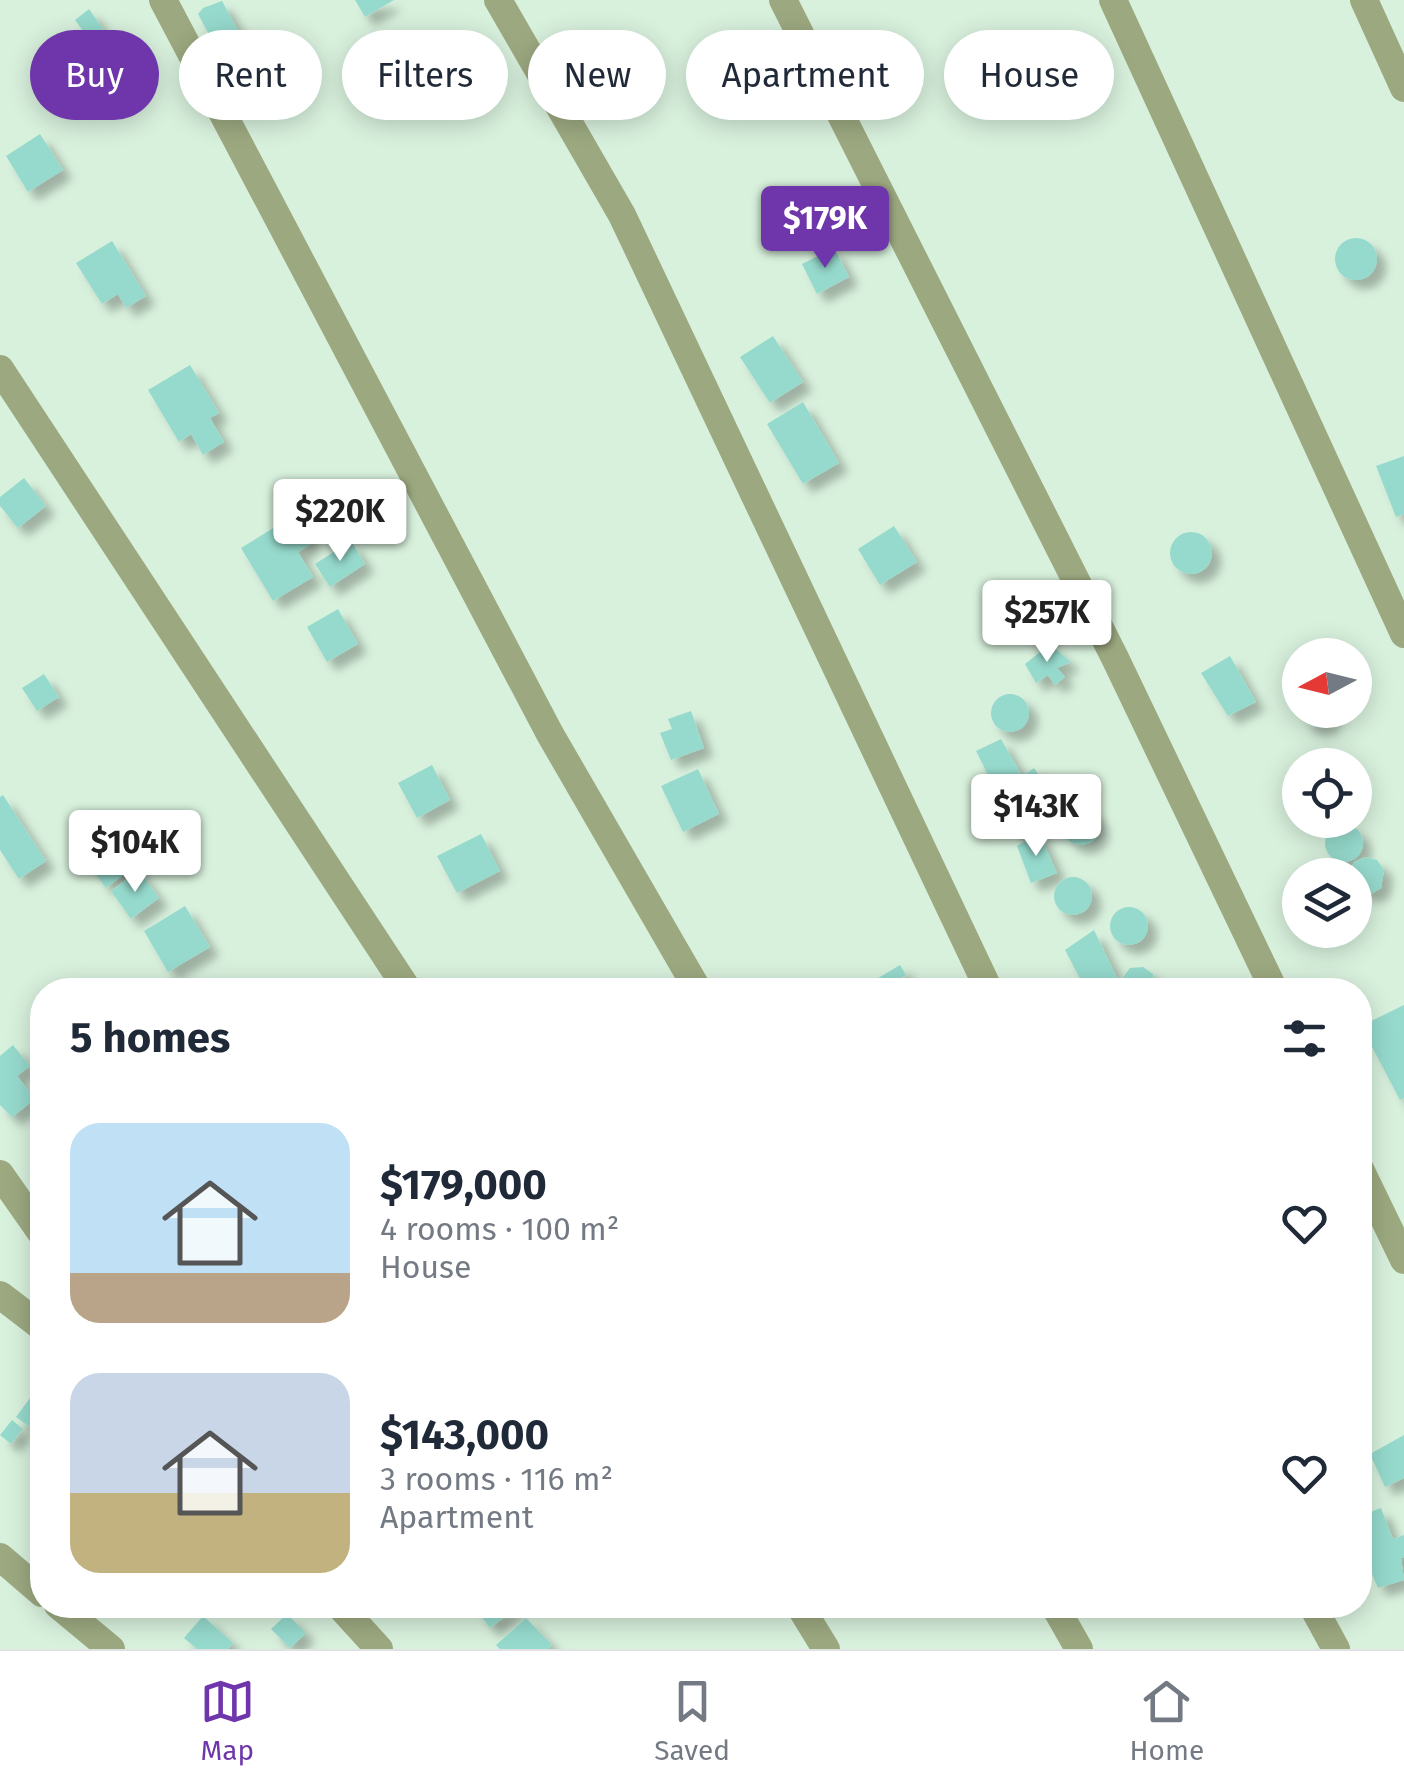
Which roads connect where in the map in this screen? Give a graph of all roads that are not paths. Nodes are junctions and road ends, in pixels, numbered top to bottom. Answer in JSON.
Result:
{"nodes":[{"id":1,"x":163,"y":0,"type":"edge"},
{"id":2,"x":498,"y":0,"type":"edge"},
{"id":3,"x":783,"y":0,"type":"edge"},
{"id":4,"x":1112,"y":0,"type":"edge"},
{"id":5,"x":1364,"y":0,"type":"edge"},
{"id":6,"x":1404,"y":88,"type":"edge"},
{"id":7,"x":0,"y":369,"type":"edge"},
{"id":8,"x":1404,"y":634,"type":"edge"},
{"id":9,"x":400,"y":978,"type":"edge"},
{"id":10,"x":691,"y":978,"type":"edge"},
{"id":11,"x":984,"y":978,"type":"edge"},
{"id":12,"x":1268,"y":978,"type":"edge"},
{"id":13,"x":0,"y":1174,"type":"edge"},
{"id":14,"x":1372,"y":1193,"type":"edge"},
{"id":15,"x":30,"y":1217,"type":"edge"},
{"id":16,"x":1404,"y":1260,"type":"edge"},
{"id":17,"x":0,"y":1296,"type":"edge"},
{"id":18,"x":30,"y":1318,"type":"edge"},
{"id":19,"x":0,"y":1558,"type":"edge"},
{"id":20,"x":30,"y":1582,"type":"edge"},
{"id":21,"x":74,"y":1618,"type":"edge"},
{"id":22,"x":351,"y":1618,"type":"edge"},
{"id":23,"x":806,"y":1618,"type":"edge"},
{"id":24,"x":1061,"y":1618,"type":"edge"},
{"id":25,"x":1319,"y":1618,"type":"edge"},
{"id":26,"x":111,"y":1649,"type":"edge"},
{"id":27,"x":379,"y":1649,"type":"edge"},
{"id":28,"x":826,"y":1649,"type":"edge"},
{"id":29,"x":1079,"y":1649,"type":"edge"},
{"id":30,"x":1336,"y":1649,"type":"edge"}],
"edges":[{"from":1,"to":10,"type":"street"},
{"from":2,"to":11,"type":"street"},
{"from":3,"to":12,"type":"street"},
{"from":4,"to":8,"type":"street"},
{"from":5,"to":6,"type":"street"},
{"from":7,"to":9,"type":"street"},
{"from":13,"to":15,"type":"street"},
{"from":14,"to":16,"type":"street"},
{"from":17,"to":18,"type":"street"},
{"from":19,"to":20,"type":"street"},
{"from":21,"to":26,"type":"street"},
{"from":22,"to":27,"type":"street"},
{"from":23,"to":28,"type":"street"},
{"from":24,"to":29,"type":"street"},
{"from":25,"to":30,"type":"street"}]}
